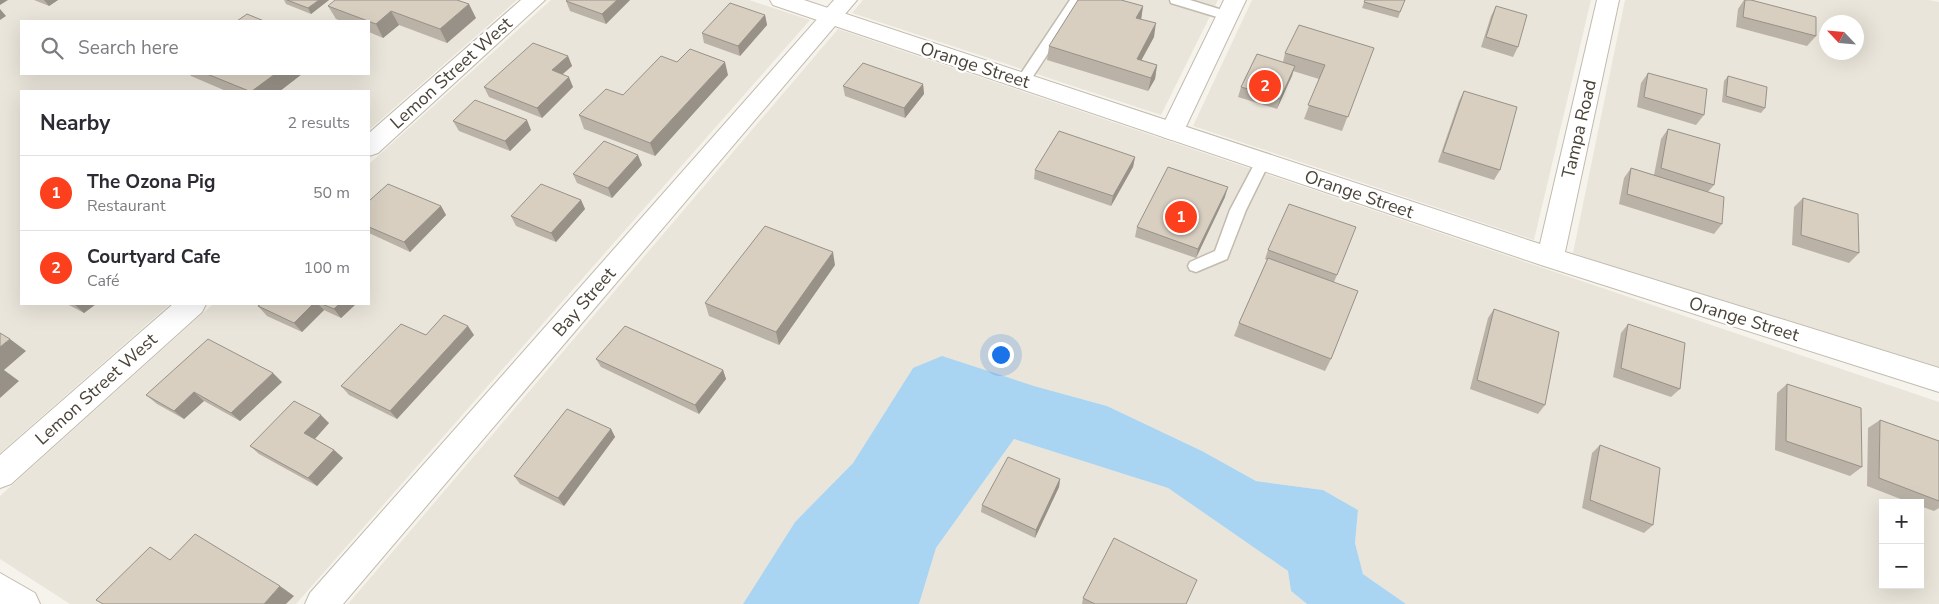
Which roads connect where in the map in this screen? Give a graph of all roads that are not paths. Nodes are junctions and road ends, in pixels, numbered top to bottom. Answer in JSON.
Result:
{"nodes":[{"id":1,"x":534,"y":0,"type":"edge"},
{"id":2,"x":781,"y":0,"type":"edge"},
{"id":3,"x":1077,"y":0,"type":"edge"},
{"id":4,"x":1176,"y":0,"type":"edge"},
{"id":5,"x":1608,"y":0,"type":"edge"},
{"id":6,"x":838,"y":8,"type":"edge"},
{"id":7,"x":1231,"y":8,"type":"edge"},
{"id":8,"x":1023,"y":81,"type":"junction"},
{"id":9,"x":1172,"y":130,"type":"junction"},
{"id":10,"x":370,"y":146,"type":"edge"},
{"id":11,"x":1263,"y":161,"type":"junction"},
{"id":12,"x":1550,"y":258,"type":"junction"},
{"id":13,"x":1196,"y":266,"type":"dead end"},
{"id":14,"x":191,"y":305,"type":"edge"},
{"id":15,"x":1939,"y":380,"type":"edge"},
{"id":16,"x":0,"y":474,"type":"edge"},
{"id":17,"x":0,"y":589,"type":"edge"},
{"id":18,"x":23,"y":604,"type":"edge"},
{"id":19,"x":322,"y":604,"type":"edge"}],
"edges":[{"from":1,"to":10,"type":"street","name":"Lemon Street West"},
{"from":2,"to":6,"type":"street","name":"Orange Street"},
{"from":3,"to":8,"type":"lane"},
{"from":4,"to":7,"type":"lane"},
{"from":5,"to":12,"type":"street","name":"Tampa Road"},
{"from":6,"to":8,"type":"street","name":"Orange Street"},
{"from":6,"to":19,"type":"street","name":"Bay Street"},
{"from":7,"to":9,"type":"street"},
{"from":8,"to":9,"type":"street","name":"Orange Street"},
{"from":9,"to":11,"type":"street","name":"Orange Street"},
{"from":11,"to":12,"type":"street","name":"Orange Street"},
{"from":11,"to":13,"type":"lane"},
{"from":12,"to":15,"type":"street","name":"Orange Street"},
{"from":14,"to":16,"type":"street","name":"Lemon Street West"},
{"from":17,"to":18,"type":"street"}]}
